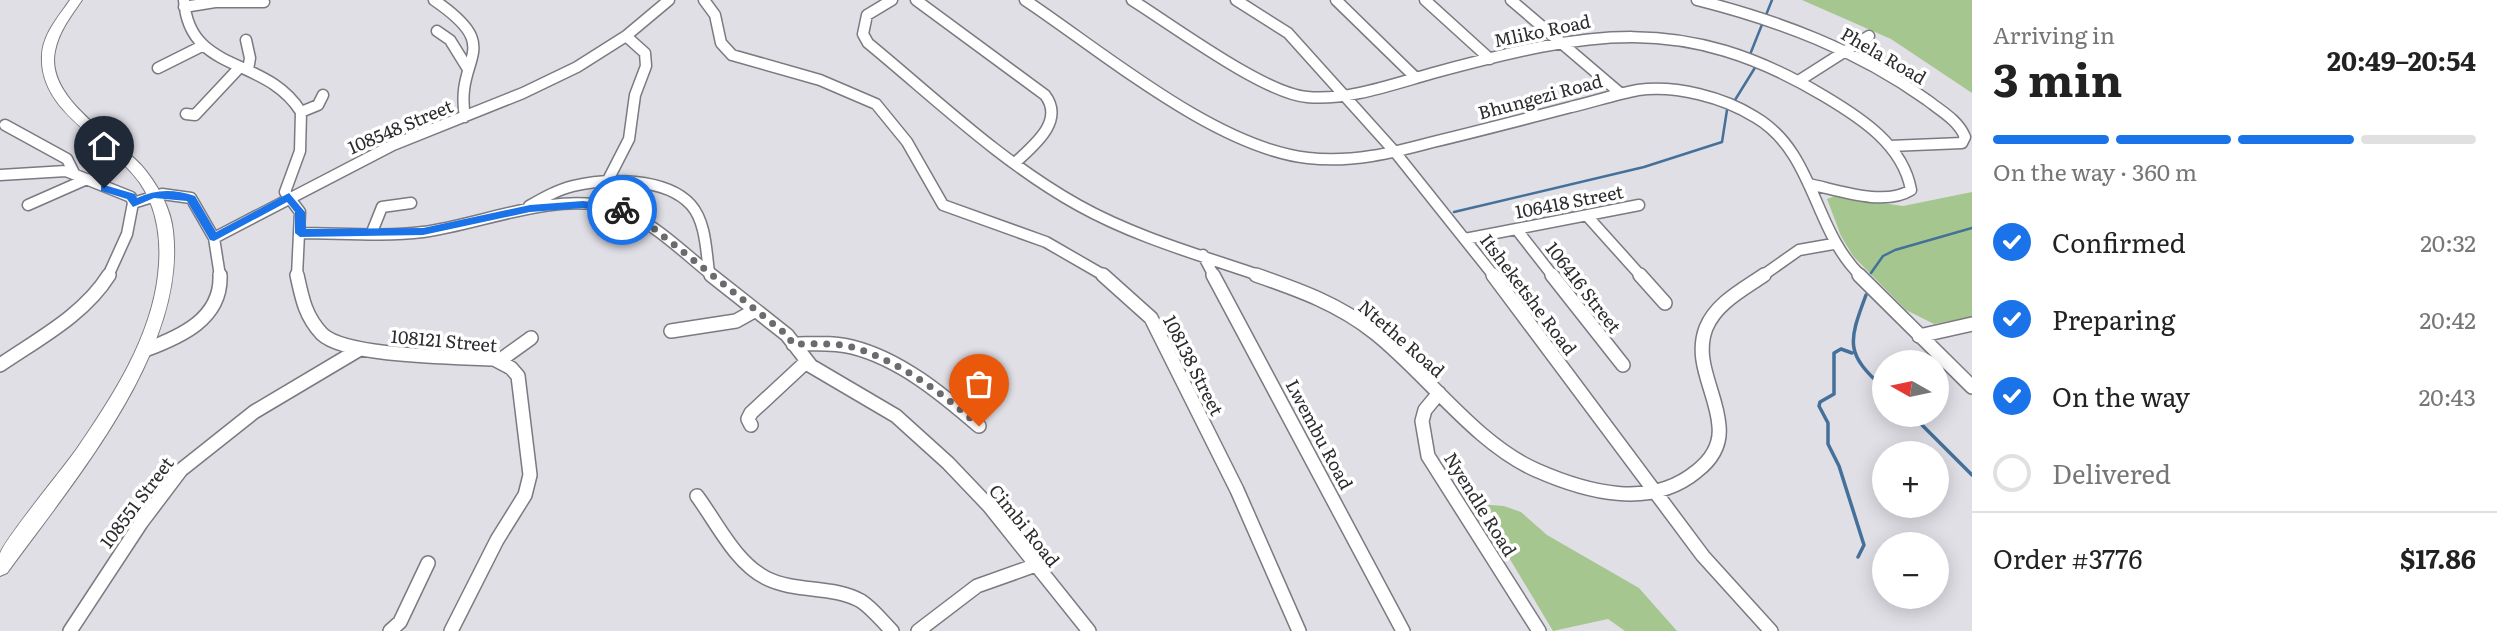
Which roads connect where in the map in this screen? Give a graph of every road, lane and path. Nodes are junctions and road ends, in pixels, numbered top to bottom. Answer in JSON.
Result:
{"nodes":[{"id":1,"x":76,"y":0,"type":"edge"},
{"id":2,"x":434,"y":0,"type":"edge"},
{"id":3,"x":669,"y":0,"type":"edge"},
{"id":4,"x":704,"y":0,"type":"edge"},
{"id":5,"x":891,"y":0,"type":"edge"},
{"id":6,"x":916,"y":0,"type":"edge"},
{"id":7,"x":1025,"y":0,"type":"edge"},
{"id":8,"x":1132,"y":0,"type":"edge"},
{"id":9,"x":1236,"y":0,"type":"edge"},
{"id":10,"x":1336,"y":0,"type":"edge"},
{"id":11,"x":1425,"y":0,"type":"edge"},
{"id":12,"x":1511,"y":0,"type":"edge"},
{"id":13,"x":1696,"y":0,"type":"edge"},
{"id":14,"x":264,"y":2,"type":"dead end"},
{"id":15,"x":184,"y":4,"type":"edge"},
{"id":16,"x":437,"y":31,"type":"dead end"},
{"id":17,"x":626,"y":36,"type":"junction"},
{"id":18,"x":1869,"y":36,"type":"dead end"},
{"id":19,"x":246,"y":40,"type":"dead end"},
{"id":20,"x":1560,"y":42,"type":"junction"},
{"id":21,"x":202,"y":46,"type":"junction"},
{"id":22,"x":1847,"y":52,"type":"junction"},
{"id":23,"x":1490,"y":59,"type":"junction"},
{"id":24,"x":158,"y":68,"type":"dead end"},
{"id":25,"x":244,"y":69,"type":"junction"},
{"id":26,"x":468,"y":69,"type":"junction"},
{"id":27,"x":1416,"y":78,"type":"junction"},
{"id":28,"x":1800,"y":80,"type":"junction"},
{"id":29,"x":1620,"y":93,"type":"junction"},
{"id":30,"x":323,"y":95,"type":"dead end"},
{"id":31,"x":1345,"y":95,"type":"junction"},
{"id":32,"x":301,"y":111,"type":"junction"},
{"id":33,"x":190,"y":114,"type":"dead end"},
{"id":34,"x":465,"y":117,"type":"junction"},
{"id":35,"x":5,"y":125,"type":"dead end"},
{"id":36,"x":1890,"y":146,"type":"junction"},
{"id":37,"x":1395,"y":152,"type":"junction"},
{"id":38,"x":1016,"y":162,"type":"junction"},
{"id":39,"x":74,"y":173,"type":"junction"},
{"id":40,"x":0,"y":175,"type":"edge"},
{"id":41,"x":87,"y":179,"type":"junction"},
{"id":42,"x":607,"y":182,"type":"junction"},
{"id":43,"x":1809,"y":184,"type":"junction"},
{"id":44,"x":153,"y":194,"type":"junction"},
{"id":45,"x":289,"y":197,"type":"junction"},
{"id":46,"x":133,"y":203,"type":"junction"},
{"id":47,"x":411,"y":203,"type":"dead end"},
{"id":48,"x":28,"y":205,"type":"dead end"},
{"id":49,"x":1639,"y":205,"type":"dead end"},
{"id":50,"x":522,"y":209,"type":"junction"},
{"id":51,"x":1588,"y":217,"type":"junction"},
{"id":52,"x":1517,"y":230,"type":"junction"},
{"id":53,"x":372,"y":232,"type":"junction"},
{"id":54,"x":300,"y":233,"type":"junction"},
{"id":55,"x":214,"y":237,"type":"junction"},
{"id":56,"x":1465,"y":239,"type":"junction"},
{"id":57,"x":1833,"y":244,"type":"junction"},
{"id":58,"x":1203,"y":255,"type":"junction"},
{"id":59,"x":709,"y":272,"type":"junction"},
{"id":60,"x":1665,"y":303,"type":"dead end"},
{"id":61,"x":754,"y":312,"type":"junction"},
{"id":62,"x":1972,"y":324,"type":"edge"},
{"id":63,"x":671,"y":331,"type":"dead end"},
{"id":64,"x":1919,"y":336,"type":"junction"},
{"id":65,"x":531,"y":338,"type":"dead end"},
{"id":66,"x":793,"y":344,"type":"junction"},
{"id":67,"x":360,"y":349,"type":"junction"},
{"id":68,"x":145,"y":350,"type":"junction"},
{"id":69,"x":499,"y":361,"type":"junction"},
{"id":70,"x":807,"y":362,"type":"junction"},
{"id":71,"x":0,"y":365,"type":"edge"},
{"id":72,"x":1623,"y":365,"type":"dead end"},
{"id":73,"x":1972,"y":387,"type":"edge"},
{"id":74,"x":1439,"y":393,"type":"junction"},
{"id":75,"x":751,"y":425,"type":"dead end"},
{"id":76,"x":979,"y":426,"type":"dead end"},
{"id":77,"x":1656,"y":494,"type":"junction"},
{"id":78,"x":697,"y":496,"type":"dead end"},
{"id":79,"x":428,"y":563,"type":"dead end"},
{"id":80,"x":1036,"y":565,"type":"junction"},
{"id":81,"x":0,"y":567,"type":"edge"},
{"id":82,"x":70,"y":631,"type":"edge"},
{"id":83,"x":390,"y":631,"type":"edge"},
{"id":84,"x":451,"y":631,"type":"edge"},
{"id":85,"x":892,"y":631,"type":"edge"},
{"id":86,"x":918,"y":631,"type":"edge"},
{"id":87,"x":1089,"y":631,"type":"edge"},
{"id":88,"x":1300,"y":631,"type":"edge"},
{"id":89,"x":1403,"y":631,"type":"edge"},
{"id":90,"x":1538,"y":631,"type":"edge"},
{"id":91,"x":1771,"y":631,"type":"edge"}],
"edges":[{"from":1,"to":44,"type":"street"},
{"from":2,"to":26,"type":"street"},
{"from":3,"to":17,"type":"street","name":"108548 Street"},
{"from":4,"to":88,"type":"street","name":"108138 Street"},
{"from":5,"to":38,"type":"street","name":"Ntethe Road"},
{"from":6,"to":38,"type":"street"},
{"from":7,"to":37,"type":"street","name":"Bhungezi Road"},
{"from":8,"to":31,"type":"street","name":"Mliko Road"},
{"from":9,"to":31,"type":"street","name":"Itsheketshe Road"},
{"from":10,"to":27,"type":"street"},
{"from":11,"to":23,"type":"street"},
{"from":12,"to":20,"type":"street"},
{"from":13,"to":22,"type":"street","name":"Phela Road"},
{"from":14,"to":15,"type":"street"},
{"from":15,"to":21,"type":"street"},
{"from":16,"to":26,"type":"street"},
{"from":17,"to":34,"type":"street","name":"108548 Street"},
{"from":17,"to":42,"type":"street"},
{"from":18,"to":22,"type":"street"},
{"from":19,"to":25,"type":"street"},
{"from":20,"to":23,"type":"street","name":"Mliko Road"},
{"from":20,"to":28,"type":"street","name":"Mliko Road"},
{"from":20,"to":29,"type":"street"},
{"from":21,"to":24,"type":"street"},
{"from":21,"to":25,"type":"street"},
{"from":22,"to":28,"type":"street"},
{"from":22,"to":36,"type":"street","name":"Phela Road"},
{"from":23,"to":27,"type":"street","name":"Mliko Road"},
{"from":25,"to":32,"type":"street"},
{"from":25,"to":33,"type":"street"},
{"from":26,"to":34,"type":"street"},
{"from":27,"to":31,"type":"street","name":"Mliko Road"},
{"from":28,"to":36,"type":"street","name":"Mliko Road"},
{"from":29,"to":37,"type":"street","name":"Bhungezi Road"},
{"from":29,"to":43,"type":"street","name":"Bhungezi Road"},
{"from":30,"to":32,"type":"street"},
{"from":31,"to":37,"type":"street","name":"Itsheketshe Road"},
{"from":32,"to":45,"type":"street"},
{"from":34,"to":45,"type":"street","name":"108548 Street"},
{"from":35,"to":39,"type":"street"},
{"from":36,"to":43,"type":"street","name":"Mliko Road"},
{"from":37,"to":56,"type":"street","name":"Itsheketshe Road"},
{"from":38,"to":58,"type":"street","name":"Ntethe Road"},
{"from":39,"to":40,"type":"street"},
{"from":39,"to":41,"type":"street"},
{"from":41,"to":46,"type":"street"},
{"from":41,"to":48,"type":"street"},
{"from":42,"to":50,"type":"street"},
{"from":42,"to":59,"type":"street"},
{"from":43,"to":57,"type":"street","name":"Bhungezi Road"},
{"from":44,"to":46,"type":"street"},
{"from":44,"to":55,"type":"street"},
{"from":44,"to":68,"type":"street"},
{"from":45,"to":54,"type":"street","name":"108121 Street"},
{"from":45,"to":55,"type":"street","name":"108548 Street"},
{"from":46,"to":71,"type":"street"},
{"from":47,"to":53,"type":"street"},
{"from":49,"to":51,"type":"street","name":"106418 Street"},
{"from":50,"to":53,"type":"street","name":"Cimbi Road"},
{"from":50,"to":59,"type":"street","name":"Cimbi Road"},
{"from":51,"to":52,"type":"street","name":"106418 Street"},
{"from":51,"to":60,"type":"street"},
{"from":52,"to":56,"type":"street","name":"106418 Street"},
{"from":52,"to":72,"type":"street","name":"106416 Street"},
{"from":53,"to":54,"type":"street","name":"Cimbi Road"},
{"from":54,"to":67,"type":"street","name":"108121 Street"},
{"from":55,"to":68,"type":"street"},
{"from":56,"to":77,"type":"street","name":"Itsheketshe Road"},
{"from":57,"to":64,"type":"street","name":"Bhungezi Road"},
{"from":57,"to":77,"type":"street","name":"Ntethe Road"},
{"from":58,"to":74,"type":"street","name":"Ntethe Road"},
{"from":58,"to":89,"type":"street","name":"Lwembu Road"},
{"from":59,"to":61,"type":"street","name":"Cimbi Road"},
{"from":61,"to":63,"type":"street"},
{"from":61,"to":66,"type":"street","name":"Cimbi Road"},
{"from":62,"to":64,"type":"street"},
{"from":64,"to":73,"type":"street","name":"Bhungezi Road"},
{"from":65,"to":69,"type":"street"},
{"from":66,"to":70,"type":"street","name":"Cimbi Road"},
{"from":66,"to":76,"type":"street"},
{"from":67,"to":69,"type":"street","name":"108121 Street"},
{"from":67,"to":82,"type":"street","name":"108551 Street"},
{"from":68,"to":81,"type":"street"},
{"from":69,"to":84,"type":"street","name":"108121 Street"},
{"from":70,"to":75,"type":"street"},
{"from":70,"to":80,"type":"street","name":"Cimbi Road"},
{"from":74,"to":77,"type":"street","name":"Ntethe Road"},
{"from":74,"to":90,"type":"street","name":"Nyendle Road"},
{"from":77,"to":91,"type":"street","name":"Itsheketshe Road"},
{"from":78,"to":85,"type":"street"},
{"from":79,"to":83,"type":"street"},
{"from":80,"to":86,"type":"street"},
{"from":80,"to":87,"type":"street","name":"Cimbi Road"}]}
